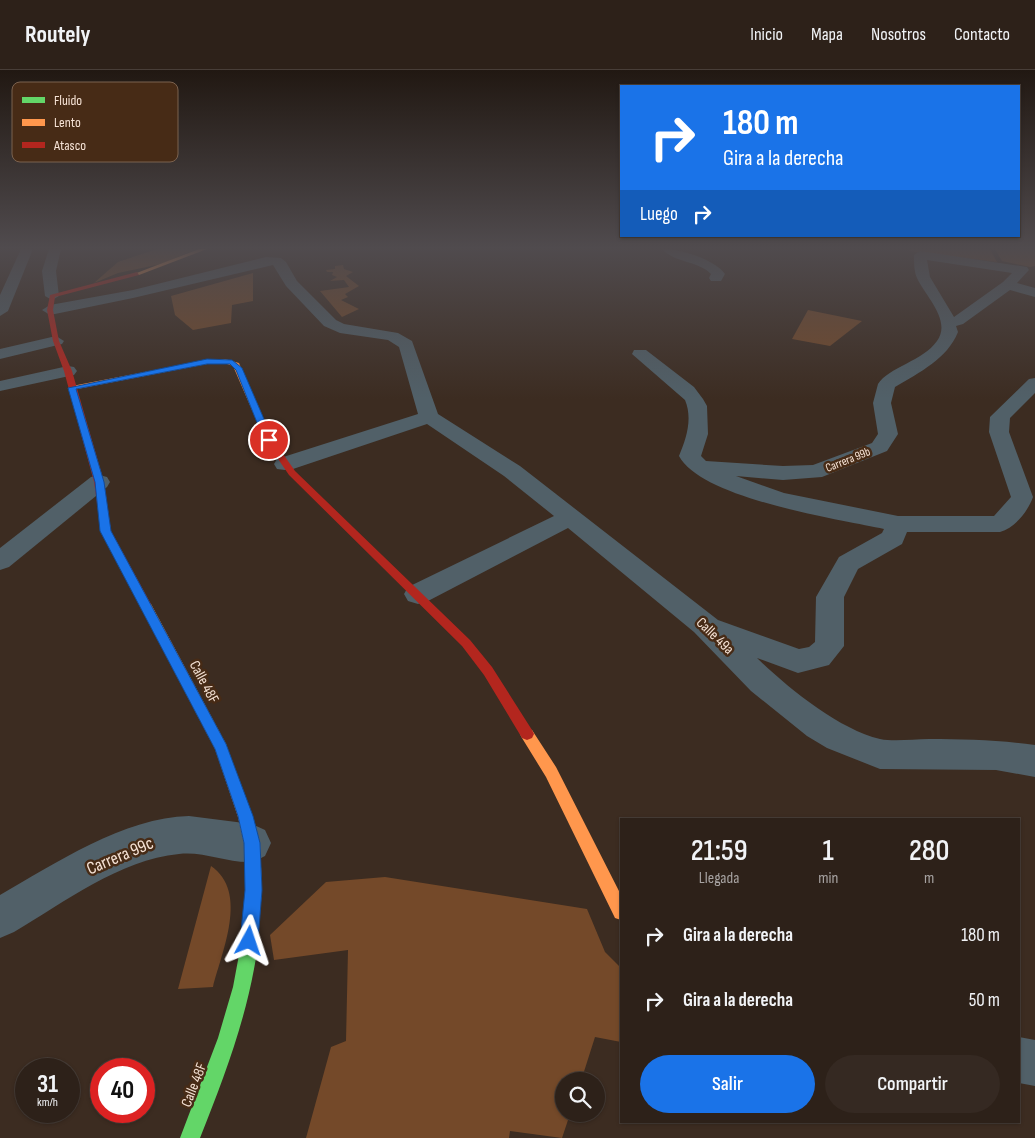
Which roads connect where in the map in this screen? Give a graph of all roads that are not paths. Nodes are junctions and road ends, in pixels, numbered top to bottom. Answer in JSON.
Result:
{"nodes":[{"id":1,"x":5,"y":299,"type":"edge"},
{"id":2,"x":51,"y":299,"type":"edge"},
{"id":3,"x":70,"y":299,"type":"edge"},
{"id":4,"x":89,"y":299,"type":"edge"},
{"id":5,"x":306,"y":299,"type":"edge"},
{"id":6,"x":938,"y":299,"type":"edge"},
{"id":7,"x":989,"y":299,"type":"edge"},
{"id":8,"x":51,"y":303,"type":"junction"},
{"id":9,"x":0,"y":311,"type":"edge"},
{"id":10,"x":949,"y":323,"type":"junction"},
{"id":11,"x":56,"y":342,"type":"junction"},
{"id":12,"x":0,"y":354,"type":"edge"},
{"id":13,"x":640,"y":354,"type":"dead end"},
{"id":14,"x":70,"y":379,"type":"junction"},
{"id":15,"x":1035,"y":383,"type":"edge"},
{"id":16,"x":0,"y":386,"type":"edge"},
{"id":17,"x":429,"y":417,"type":"junction"},
{"id":18,"x":285,"y":464,"type":"junction"},
{"id":19,"x":701,"y":467,"type":"junction"},
{"id":20,"x":99,"y":482,"type":"junction"},
{"id":21,"x":571,"y":517,"type":"junction"},
{"id":22,"x":898,"y":524,"type":"junction"},
{"id":23,"x":0,"y":561,"type":"edge"},
{"id":24,"x":418,"y":594,"type":"junction"},
{"id":25,"x":704,"y":624,"type":"junction"},
{"id":26,"x":1035,"y":761,"type":"edge"},
{"id":27,"x":252,"y":843,"type":"junction"},
{"id":28,"x":620,"y":910,"type":"edge"},
{"id":29,"x":0,"y":918,"type":"edge"},
{"id":30,"x":1020,"y":1060,"type":"edge"},
{"id":31,"x":1035,"y":1063,"type":"edge"},
{"id":32,"x":190,"y":1138,"type":"edge"}],
"edges":[{"from":1,"to":9,"type":"street"},
{"from":2,"to":8,"type":"street","name":"Calle 48F"},
{"from":3,"to":8,"type":"street"},
{"from":4,"to":8,"type":"street"},
{"from":5,"to":17,"type":"street"},
{"from":6,"to":10,"type":"street"},
{"from":7,"to":10,"type":"street"},
{"from":8,"to":11,"type":"street","name":"Calle 48F"},
{"from":10,"to":19,"type":"street","name":"Carrera 99b"},
{"from":11,"to":12,"type":"street"},
{"from":11,"to":14,"type":"street","name":"Calle 48F"},
{"from":13,"to":19,"type":"street"},
{"from":14,"to":16,"type":"street"},
{"from":14,"to":18,"type":"street"},
{"from":14,"to":20,"type":"street","name":"Calle 48F"},
{"from":15,"to":22,"type":"street"},
{"from":17,"to":18,"type":"street"},
{"from":17,"to":21,"type":"street","name":"Calle 49a"},
{"from":18,"to":24,"type":"street"},
{"from":19,"to":22,"type":"street"},
{"from":20,"to":23,"type":"street"},
{"from":20,"to":27,"type":"street","name":"Calle 48F"},
{"from":21,"to":24,"type":"street"},
{"from":21,"to":25,"type":"street","name":"Calle 49a"},
{"from":22,"to":25,"type":"street"},
{"from":24,"to":28,"type":"street"},
{"from":25,"to":26,"type":"street","name":"Calle 49a"},
{"from":27,"to":29,"type":"street","name":"Carrera 99c"},
{"from":27,"to":32,"type":"street","name":"Calle 48F"},
{"from":30,"to":31,"type":"street"}]}
